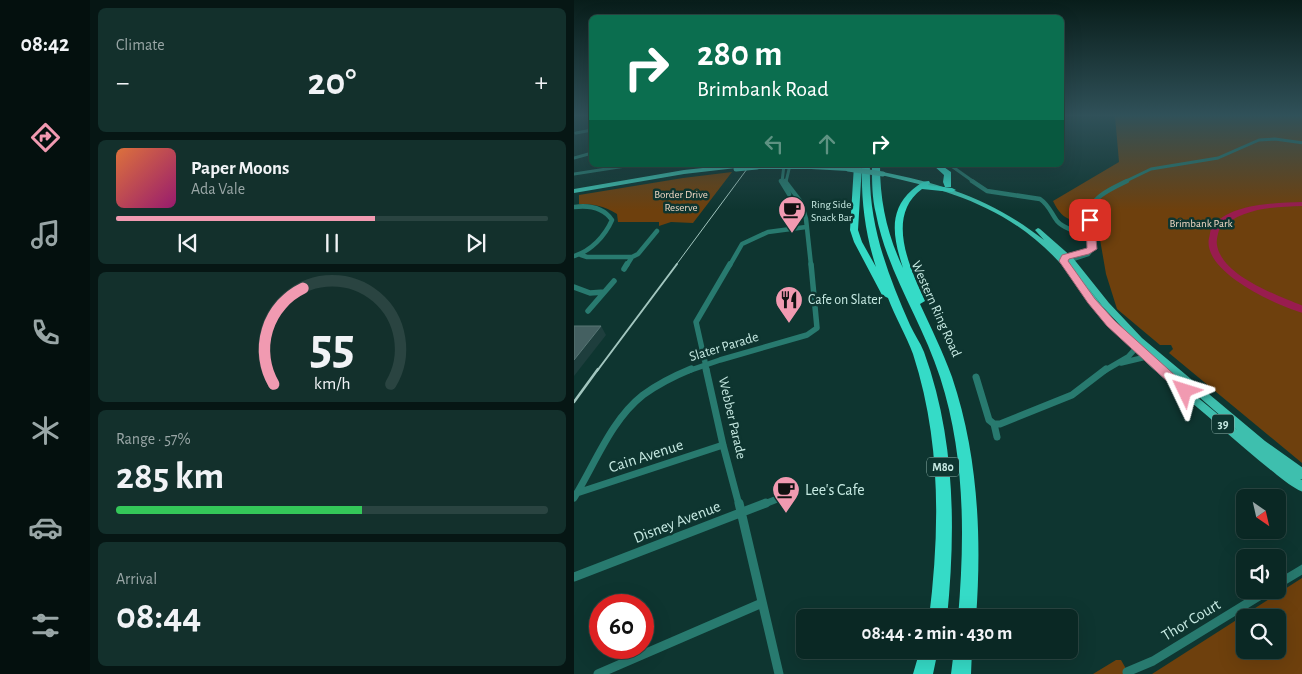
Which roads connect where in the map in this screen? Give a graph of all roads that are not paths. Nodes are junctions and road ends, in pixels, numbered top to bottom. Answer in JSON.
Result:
{"nodes":[{"id":1,"x":1242,"y":147,"type":"edge"},
{"id":2,"x":589,"y":154,"type":"edge"},
{"id":3,"x":574,"y":158,"type":"edge"},
{"id":4,"x":619,"y":167,"type":"edge"},
{"id":5,"x":737,"y":167,"type":"edge"},
{"id":6,"x":786,"y":167,"type":"edge"},
{"id":7,"x":850,"y":167,"type":"edge"},
{"id":8,"x":860,"y":167,"type":"edge"},
{"id":9,"x":866,"y":167,"type":"edge"},
{"id":10,"x":936,"y":167,"type":"edge"},
{"id":11,"x":938,"y":167,"type":"edge"},
{"id":12,"x":953,"y":167,"type":"edge"},
{"id":13,"x":880,"y":169,"type":"edge"},
{"id":14,"x":574,"y":174,"type":"edge"},
{"id":15,"x":926,"y":183,"type":"junction"},
{"id":16,"x":950,"y":188,"type":"junction"},
{"id":17,"x":574,"y":192,"type":"edge"},
{"id":18,"x":574,"y":207,"type":"edge"},
{"id":19,"x":806,"y":227,"type":"junction"},
{"id":20,"x":657,"y":231,"type":"dead end"},
{"id":21,"x":1091,"y":235,"type":"junction"},
{"id":22,"x":582,"y":255,"type":"junction"},
{"id":23,"x":574,"y":256,"type":"edge"},
{"id":24,"x":632,"y":257,"type":"junction"},
{"id":25,"x":1067,"y":259,"type":"junction"},
{"id":26,"x":624,"y":269,"type":"dead end"},
{"id":27,"x":614,"y":281,"type":"dead end"},
{"id":28,"x":574,"y":287,"type":"edge"},
{"id":29,"x":604,"y":292,"type":"junction"},
{"id":30,"x":588,"y":311,"type":"dead end"},
{"id":31,"x":903,"y":322,"type":"junction"},
{"id":32,"x":935,"y":347,"type":"junction"},
{"id":33,"x":1136,"y":348,"type":"junction"},
{"id":34,"x":1151,"y":354,"type":"junction"},
{"id":35,"x":1117,"y":364,"type":"junction"},
{"id":36,"x":706,"y":365,"type":"junction"},
{"id":37,"x":976,"y":377,"type":"dead end"},
{"id":38,"x":994,"y":424,"type":"junction"},
{"id":39,"x":997,"y":437,"type":"dead end"},
{"id":40,"x":723,"y":444,"type":"junction"},
{"id":41,"x":1302,"y":476,"type":"edge"},
{"id":42,"x":1302,"y":487,"type":"edge"},
{"id":43,"x":790,"y":494,"type":"dead end"},
{"id":44,"x":576,"y":496,"type":"edge"},
{"id":45,"x":742,"y":514,"type":"junction"},
{"id":46,"x":1302,"y":569,"type":"edge"},
{"id":47,"x":574,"y":576,"type":"edge"},
{"id":48,"x":1286,"y":579,"type":"edge"},
{"id":49,"x":1254,"y":599,"type":"edge"},
{"id":50,"x":762,"y":603,"type":"junction"},
{"id":51,"x":938,"y":609,"type":"edge"},
{"id":52,"x":967,"y":609,"type":"edge"},
{"id":53,"x":927,"y":659,"type":"edge"},
{"id":54,"x":932,"y":659,"type":"edge"},
{"id":55,"x":962,"y":659,"type":"edge"},
{"id":56,"x":1127,"y":672,"type":"dead end"},
{"id":57,"x":598,"y":674,"type":"edge"},
{"id":58,"x":779,"y":674,"type":"edge"},
{"id":59,"x":923,"y":674,"type":"edge"},
{"id":60,"x":930,"y":674,"type":"edge"},
{"id":61,"x":961,"y":674,"type":"edge"}],
"edges":[{"from":1,"to":21,"type":"street"},
{"from":2,"to":3,"type":"street"},
{"from":4,"to":14,"type":"street"},
{"from":5,"to":6,"type":"main road","bridge":true},
{"from":5,"to":17,"type":"main road"},
{"from":6,"to":19,"type":"street","name":"Slater Parade"},
{"from":7,"to":31,"type":"highway"},
{"from":8,"to":13,"type":"main road","number":"39","bridge":true},
{"from":9,"to":31,"type":"highway","number":"M80"},
{"from":10,"to":15,"type":"highway"},
{"from":11,"to":16,"type":"highway"},
{"from":12,"to":21,"type":"street"},
{"from":13,"to":15,"type":"main road","number":"39"},
{"from":13,"to":32,"type":"highway","name":"Western Ring Road","number":"M80"},
{"from":15,"to":16,"type":"highway"},
{"from":15,"to":16,"type":"main road","number":"39"},
{"from":15,"to":32,"type":"highway"},
{"from":16,"to":25,"type":"main road","number":"39"},
{"from":18,"to":22,"type":"street"},
{"from":19,"to":36,"type":"street","name":"Webber Parade"},
{"from":19,"to":36,"type":"street","name":"Slater Parade"},
{"from":20,"to":24,"type":"street"},
{"from":21,"to":25,"type":"street"},
{"from":22,"to":23,"type":"street"},
{"from":22,"to":24,"type":"street"},
{"from":24,"to":26,"type":"street"},
{"from":25,"to":33,"type":"main road","number":"39"},
{"from":25,"to":34,"type":"main road","number":"39"},
{"from":27,"to":29,"type":"street"},
{"from":28,"to":29,"type":"street"},
{"from":29,"to":30,"type":"street"},
{"from":31,"to":51,"type":"highway","number":"M80"},
{"from":32,"to":52,"type":"highway","name":"Western Ring Road","number":"M80"},
{"from":33,"to":34,"type":"main road","number":"39"},
{"from":33,"to":35,"type":"street"},
{"from":34,"to":35,"type":"street"},
{"from":34,"to":41,"type":"main road","number":"39"},
{"from":34,"to":42,"type":"main road","number":"39"},
{"from":35,"to":38,"type":"street"},
{"from":36,"to":40,"type":"street","name":"Webber Parade"},
{"from":36,"to":44,"type":"street","name":"Slater Parade"},
{"from":37,"to":38,"type":"street"},
{"from":38,"to":39,"type":"street"},
{"from":40,"to":44,"type":"street","name":"Cain Avenue"},
{"from":40,"to":45,"type":"street","name":"Webber Parade"},
{"from":43,"to":45,"type":"street","name":"Disney Avenue"},
{"from":45,"to":47,"type":"street","name":"Disney Avenue"},
{"from":45,"to":50,"type":"street","name":"Webber Parade"},
{"from":46,"to":48,"type":"street"},
{"from":49,"to":56,"type":"street","name":"Thor Court"},
{"from":50,"to":57,"type":"street"},
{"from":50,"to":58,"type":"street","name":"Webber Parade"},
{"from":53,"to":59,"type":"highway"},
{"from":54,"to":60,"type":"highway"},
{"from":55,"to":61,"type":"highway"}]}
